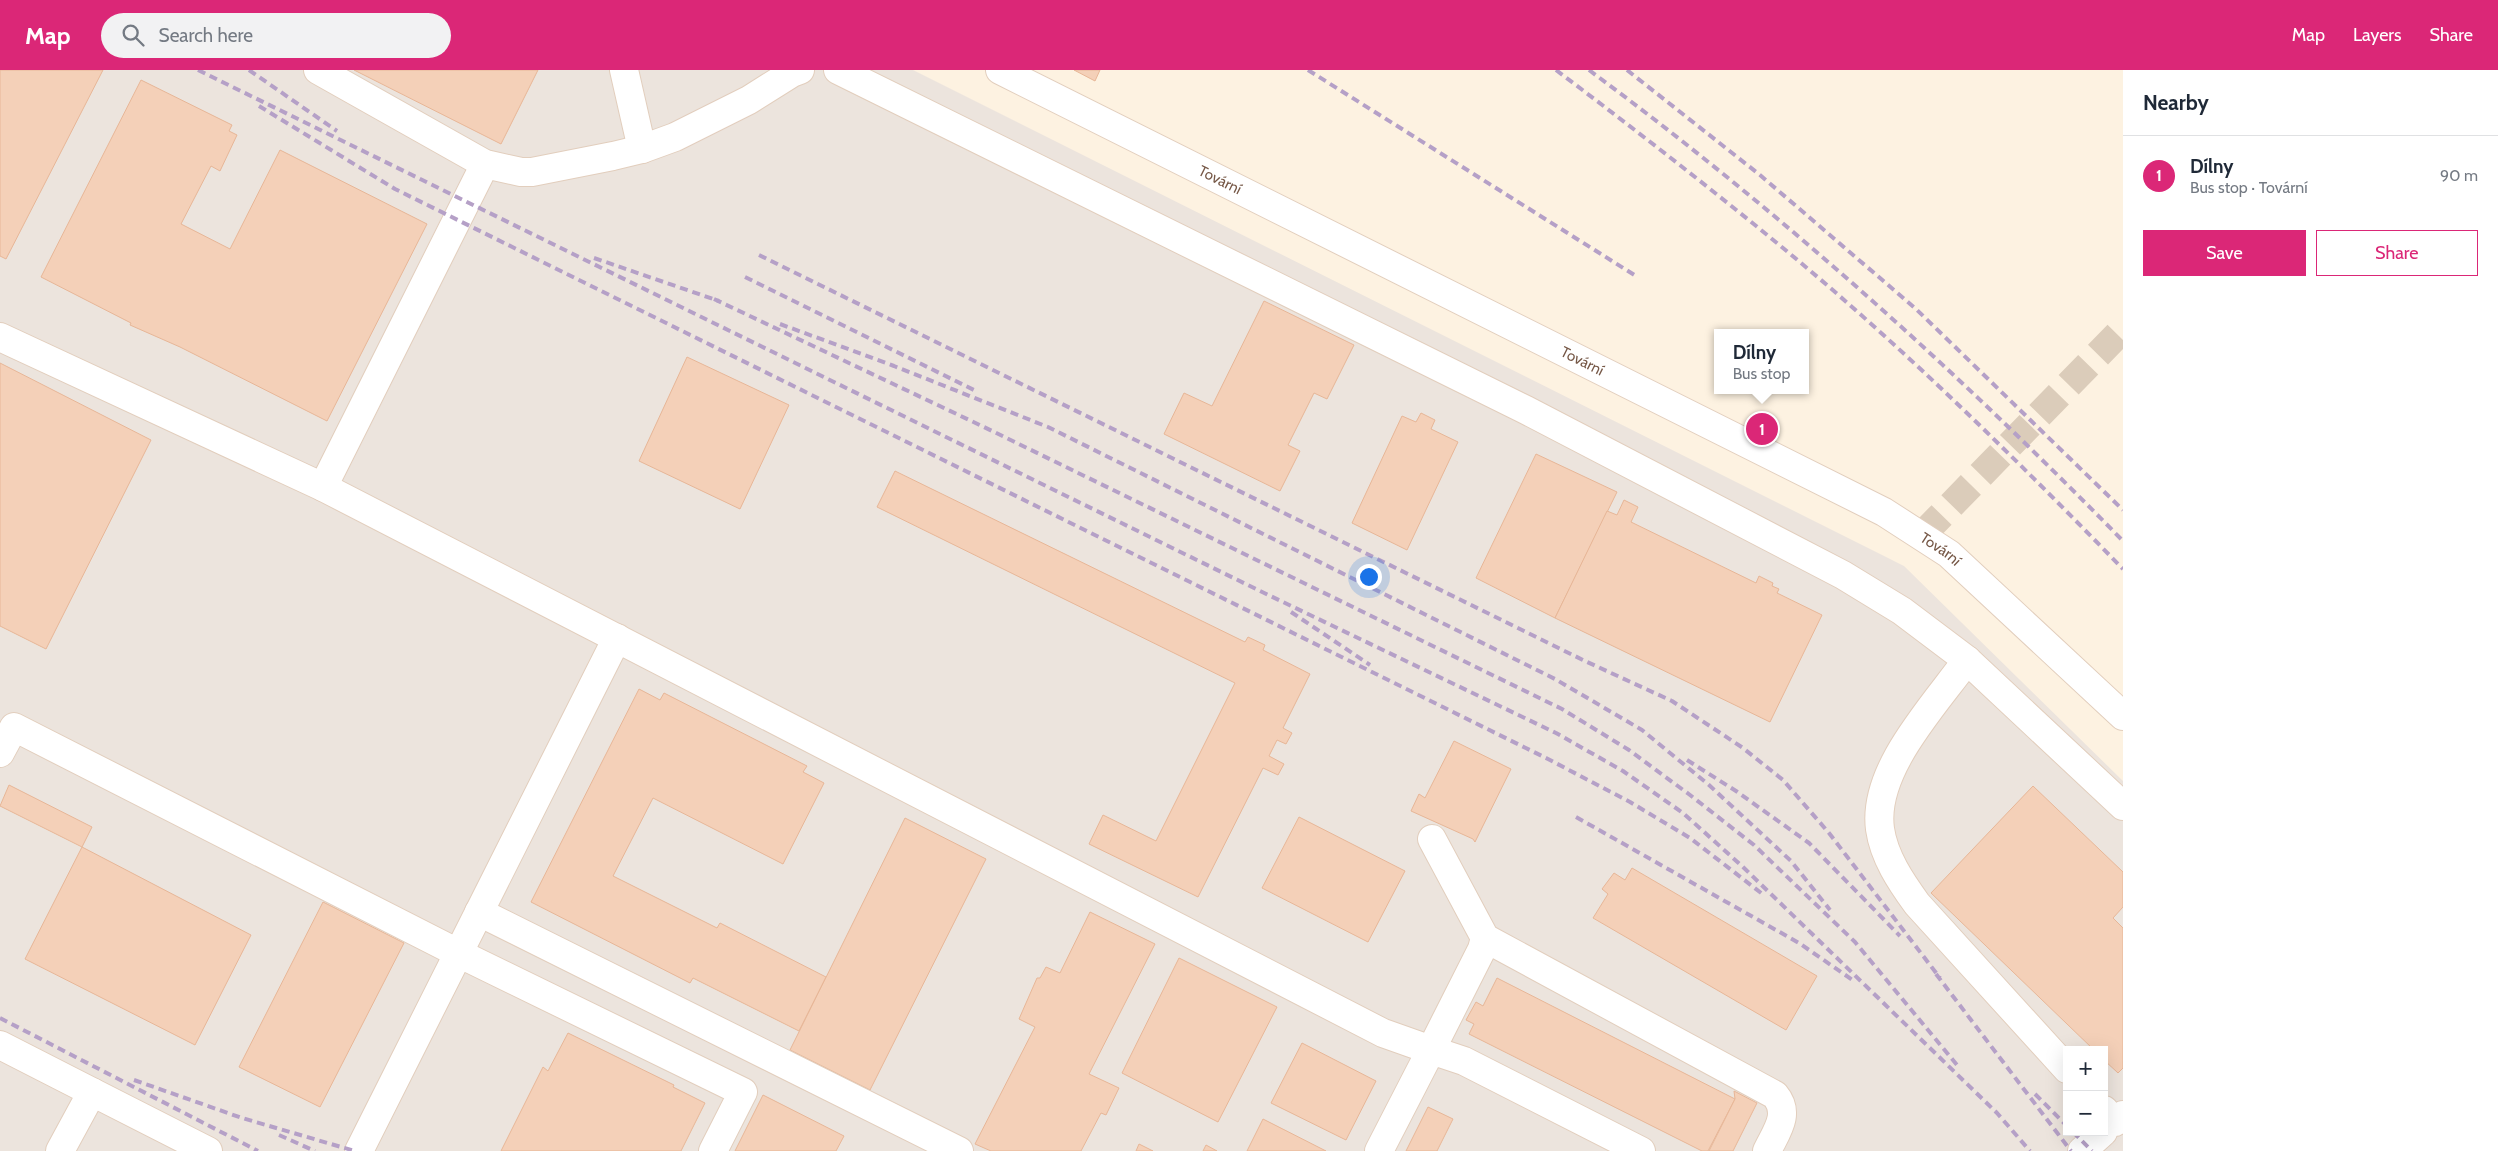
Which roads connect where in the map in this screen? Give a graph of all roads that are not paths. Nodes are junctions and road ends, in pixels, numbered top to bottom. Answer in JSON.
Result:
{"nodes":[{"id":1,"x":318,"y":70,"type":"edge"},
{"id":2,"x":624,"y":70,"type":"edge"},
{"id":3,"x":800,"y":70,"type":"edge"},
{"id":4,"x":838,"y":70,"type":"edge"},
{"id":5,"x":1000,"y":70,"type":"edge"},
{"id":6,"x":642,"y":149,"type":"junction"},
{"id":7,"x":485,"y":164,"type":"junction"},
{"id":8,"x":0,"y":337,"type":"edge"},
{"id":9,"x":323,"y":487,"type":"junction"},
{"id":10,"x":616,"y":638,"type":"junction"},
{"id":11,"x":1967,"y":660,"type":"junction"},
{"id":12,"x":2123,"y":716,"type":"edge"},
{"id":13,"x":7,"y":723,"type":"edge"},
{"id":14,"x":0,"y":753,"type":"edge"},
{"id":15,"x":2123,"y":806,"type":"edge"},
{"id":16,"x":1432,"y":839,"type":"dead end"},
{"id":17,"x":479,"y":912,"type":"junction"},
{"id":18,"x":1485,"y":938,"type":"junction"},
{"id":19,"x":458,"y":954,"type":"junction"},
{"id":20,"x":0,"y":1045,"type":"edge"},
{"id":21,"x":1431,"y":1050,"type":"junction"},
{"id":22,"x":2063,"y":1065,"type":"edge"},
{"id":23,"x":92,"y":1092,"type":"junction"},
{"id":24,"x":2110,"y":1122,"type":"edge"},
{"id":25,"x":60,"y":1151,"type":"edge"},
{"id":26,"x":208,"y":1151,"type":"edge"},
{"id":27,"x":358,"y":1151,"type":"edge"},
{"id":28,"x":713,"y":1151,"type":"edge"},
{"id":29,"x":959,"y":1151,"type":"edge"},
{"id":30,"x":1379,"y":1151,"type":"edge"},
{"id":31,"x":1642,"y":1151,"type":"edge"},
{"id":32,"x":1767,"y":1151,"type":"edge"},
{"id":33,"x":2082,"y":1151,"type":"edge"}],
"edges":[{"from":1,"to":7,"type":"street"},
{"from":2,"to":6,"type":"street"},
{"from":3,"to":6,"type":"street"},
{"from":4,"to":11,"type":"street"},
{"from":5,"to":12,"type":"street","name":"Tovární"},
{"from":6,"to":7,"type":"street"},
{"from":7,"to":9,"type":"street"},
{"from":8,"to":9,"type":"street"},
{"from":9,"to":10,"type":"street"},
{"from":10,"to":17,"type":"street"},
{"from":10,"to":21,"type":"street"},
{"from":11,"to":15,"type":"street"},
{"from":11,"to":22,"type":"street"},
{"from":13,"to":14,"type":"street"},
{"from":13,"to":19,"type":"street"},
{"from":16,"to":18,"type":"street"},
{"from":17,"to":19,"type":"street"},
{"from":17,"to":29,"type":"street"},
{"from":18,"to":21,"type":"street"},
{"from":18,"to":32,"type":"street"},
{"from":19,"to":27,"type":"street"},
{"from":19,"to":28,"type":"street"},
{"from":20,"to":23,"type":"street"},
{"from":21,"to":30,"type":"street"},
{"from":21,"to":31,"type":"street"},
{"from":23,"to":25,"type":"street"},
{"from":23,"to":26,"type":"street"},
{"from":24,"to":33,"type":"street"}]}
